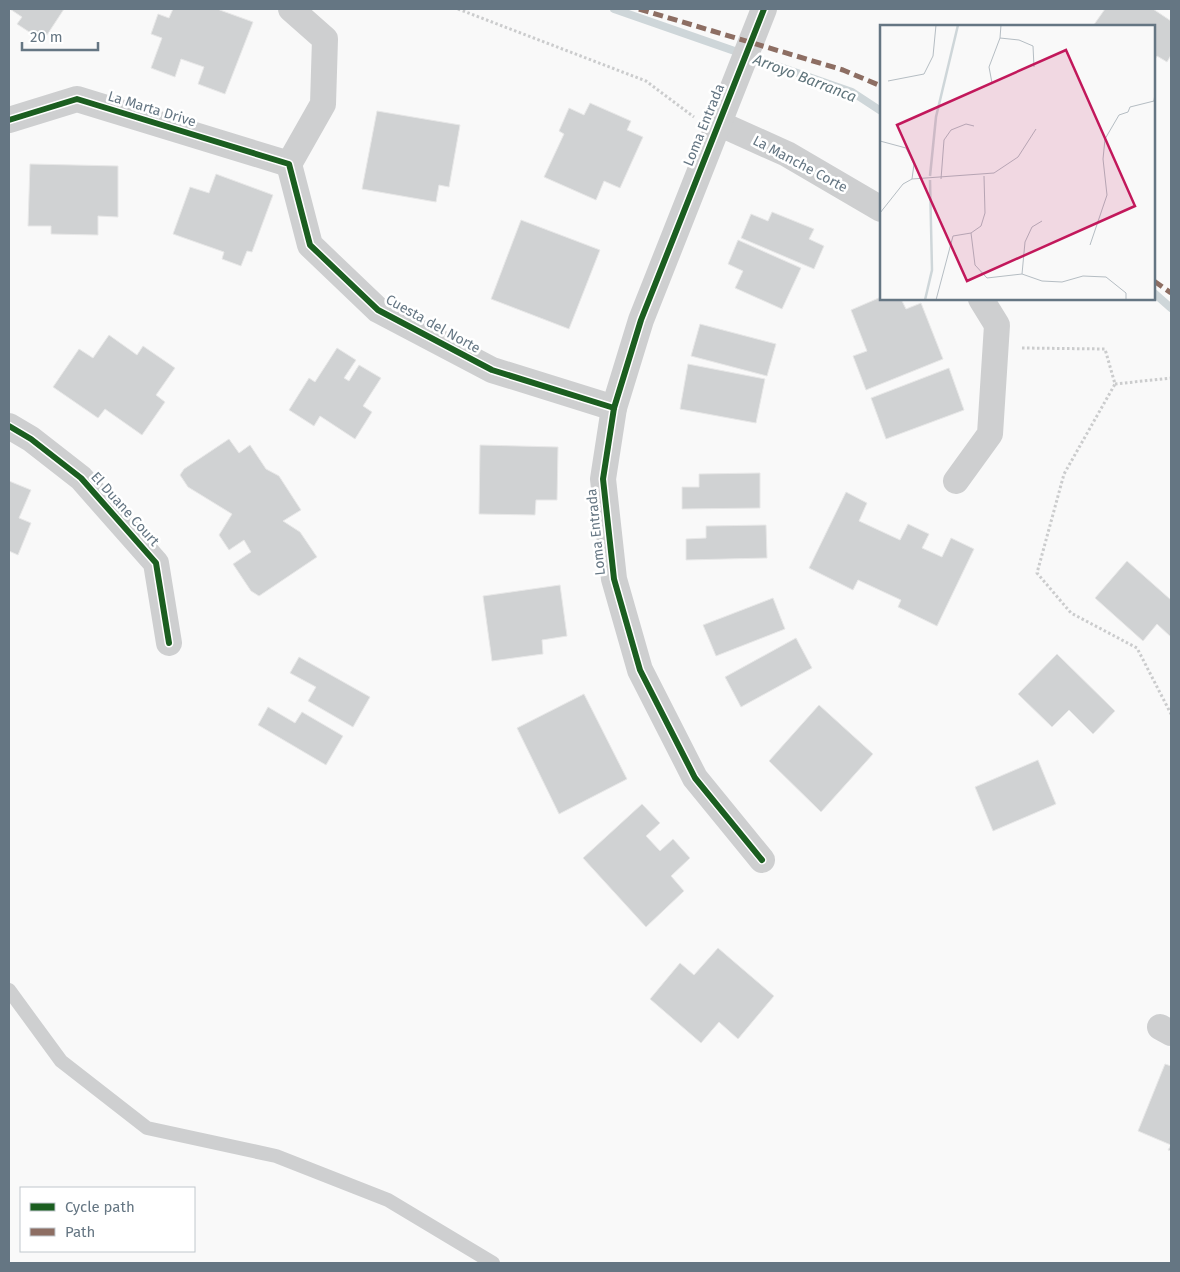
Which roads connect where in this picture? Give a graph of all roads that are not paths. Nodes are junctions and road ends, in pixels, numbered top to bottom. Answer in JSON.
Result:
{"nodes":[{"id":1,"x":291,"y":9,"type":"edge"},
{"id":2,"x":763,"y":12,"type":"edge"},
{"id":3,"x":9,"y":120,"type":"edge"},
{"id":4,"x":716,"y":127,"type":"junction"},
{"id":5,"x":289,"y":164,"type":"junction"},
{"id":6,"x":880,"y":208,"type":"edge"},
{"id":7,"x":983,"y":300,"type":"edge"},
{"id":8,"x":614,"y":408,"type":"junction"},
{"id":9,"x":9,"y":426,"type":"edge"},
{"id":10,"x":956,"y":481,"type":"dead end"},
{"id":11,"x":169,"y":643,"type":"dead end"},
{"id":12,"x":762,"y":860,"type":"dead end"},
{"id":13,"x":9,"y":990,"type":"edge"},
{"id":14,"x":493,"y":1263,"type":"edge"}],
"edges":[{"from":1,"to":5,"type":"street"},
{"from":2,"to":4,"type":"street","name":"Loma Entrada"},
{"from":3,"to":5,"type":"street","name":"La Marta Drive"},
{"from":4,"to":6,"type":"street","name":"La Manche Corte"},
{"from":4,"to":8,"type":"street","name":"Loma Entrada"},
{"from":5,"to":8,"type":"street","name":"Cuesta del Norte"},
{"from":7,"to":10,"type":"street"},
{"from":8,"to":12,"type":"street","name":"Loma Entrada"},
{"from":9,"to":11,"type":"street","name":"El Duane Court"},
{"from":13,"to":14,"type":"lane"}]}
